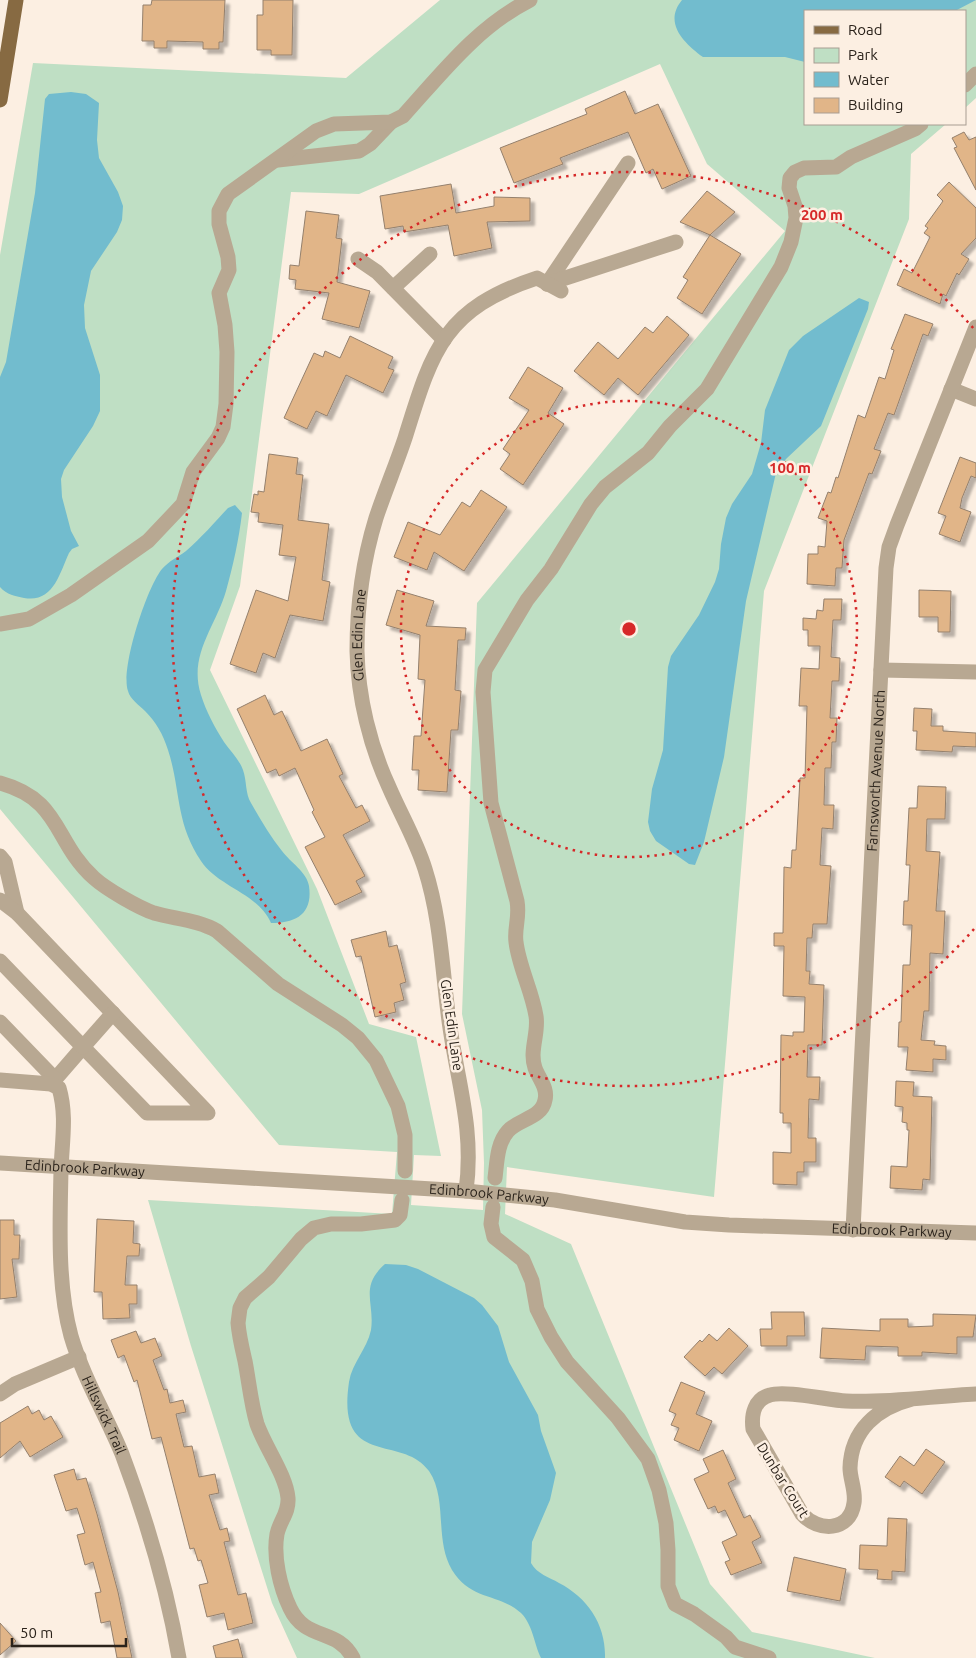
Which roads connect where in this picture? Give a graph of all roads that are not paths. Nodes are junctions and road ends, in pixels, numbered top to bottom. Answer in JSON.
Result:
{"nodes":[{"id":1,"x":16,"y":0,"type":"edge"},
{"id":2,"x":530,"y":0,"type":"edge"},
{"id":3,"x":976,"y":74,"type":"edge"},
{"id":4,"x":966,"y":83,"type":"edge"},
{"id":5,"x":0,"y":100,"type":"edge"},
{"id":6,"x":391,"y":122,"type":"junction"},
{"id":7,"x":920,"y":125,"type":"edge"},
{"id":8,"x":274,"y":160,"type":"junction"},
{"id":9,"x":628,"y":163,"type":"dead end"},
{"id":10,"x":676,"y":242,"type":"dead end"},
{"id":11,"x":430,"y":254,"type":"dead end"},
{"id":12,"x":358,"y":259,"type":"dead end"},
{"id":13,"x":554,"y":287,"type":"junction"},
{"id":14,"x":393,"y":288,"type":"junction"},
{"id":15,"x":976,"y":327,"type":"edge"},
{"id":16,"x":444,"y":340,"type":"junction"},
{"id":17,"x":951,"y":389,"type":"junction"},
{"id":18,"x":976,"y":399,"type":"edge"},
{"id":19,"x":0,"y":624,"type":"edge"},
{"id":20,"x":881,"y":670,"type":"junction"},
{"id":21,"x":976,"y":672,"type":"edge"},
{"id":22,"x":0,"y":783,"type":"edge"},
{"id":23,"x":0,"y":856,"type":"edge"},
{"id":24,"x":0,"y":900,"type":"edge"},
{"id":25,"x":17,"y":913,"type":"junction"},
{"id":26,"x":0,"y":961,"type":"edge"},
{"id":27,"x":113,"y":1013,"type":"junction"},
{"id":28,"x":0,"y":1022,"type":"edge"},
{"id":29,"x":83,"y":1047,"type":"junction"},
{"id":30,"x":0,"y":1080,"type":"edge"},
{"id":31,"x":53,"y":1081,"type":"junction"},
{"id":32,"x":0,"y":1163,"type":"edge"},
{"id":33,"x":61,"y":1167,"type":"junction"},
{"id":34,"x":405,"y":1171,"type":"dead end"},
{"id":35,"x":495,"y":1178,"type":"dead end"},
{"id":36,"x":466,"y":1191,"type":"junction"},
{"id":37,"x":402,"y":1200,"type":"dead end"},
{"id":38,"x":493,"y":1207,"type":"dead end"},
{"id":39,"x":853,"y":1230,"type":"junction"},
{"id":40,"x":976,"y":1233,"type":"edge"},
{"id":41,"x":79,"y":1356,"type":"junction"},
{"id":42,"x":0,"y":1394,"type":"edge"},
{"id":43,"x":976,"y":1394,"type":"edge"},
{"id":44,"x":912,"y":1399,"type":"junction"},
{"id":45,"x":179,"y":1658,"type":"edge"},
{"id":46,"x":353,"y":1658,"type":"edge"},
{"id":47,"x":769,"y":1658,"type":"edge"}],
"edges":[{"from":1,"to":5,"type":"main road"},
{"from":2,"to":6,"type":"street"},
{"from":3,"to":4,"type":"street"},
{"from":6,"to":8,"type":"street"},
{"from":6,"to":8,"type":"street"},
{"from":7,"to":35,"type":"street"},
{"from":8,"to":19,"type":"street"},
{"from":9,"to":13,"type":"street"},
{"from":10,"to":13,"type":"street"},
{"from":11,"to":14,"type":"street"},
{"from":12,"to":14,"type":"street"},
{"from":13,"to":16,"type":"street","name":"Glen Edin Lane"},
{"from":14,"to":16,"type":"street"},
{"from":15,"to":17,"type":"street","name":"Farnsworth Avenue North"},
{"from":16,"to":36,"type":"street","name":"Glen Edin Lane"},
{"from":17,"to":18,"type":"street"},
{"from":17,"to":20,"type":"street","name":"Farnsworth Avenue North"},
{"from":20,"to":21,"type":"street"},
{"from":20,"to":39,"type":"street","name":"Farnsworth Avenue North"},
{"from":22,"to":34,"type":"street"},
{"from":23,"to":25,"type":"street"},
{"from":24,"to":25,"type":"street"},
{"from":25,"to":27,"type":"street"},
{"from":26,"to":29,"type":"street"},
{"from":27,"to":29,"type":"street"},
{"from":27,"to":29,"type":"street"},
{"from":28,"to":31,"type":"street","name":"Hillswick Trail"},
{"from":29,"to":31,"type":"street"},
{"from":30,"to":31,"type":"street"},
{"from":31,"to":33,"type":"street","name":"Hillswick Trail"},
{"from":32,"to":33,"type":"street","name":"Edinbrook Parkway"},
{"from":33,"to":36,"type":"street","name":"Edinbrook Parkway"},
{"from":33,"to":41,"type":"street","name":"Hillswick Trail"},
{"from":36,"to":39,"type":"street","name":"Edinbrook Parkway"},
{"from":37,"to":46,"type":"street"},
{"from":38,"to":47,"type":"street"},
{"from":39,"to":40,"type":"street","name":"Edinbrook Parkway"},
{"from":41,"to":42,"type":"street"},
{"from":41,"to":45,"type":"street","name":"Hillswick Trail"},
{"from":43,"to":44,"type":"street","name":"Dunbar Court"},
{"from":44,"to":44,"type":"street","name":"Dunbar Court"}]}
